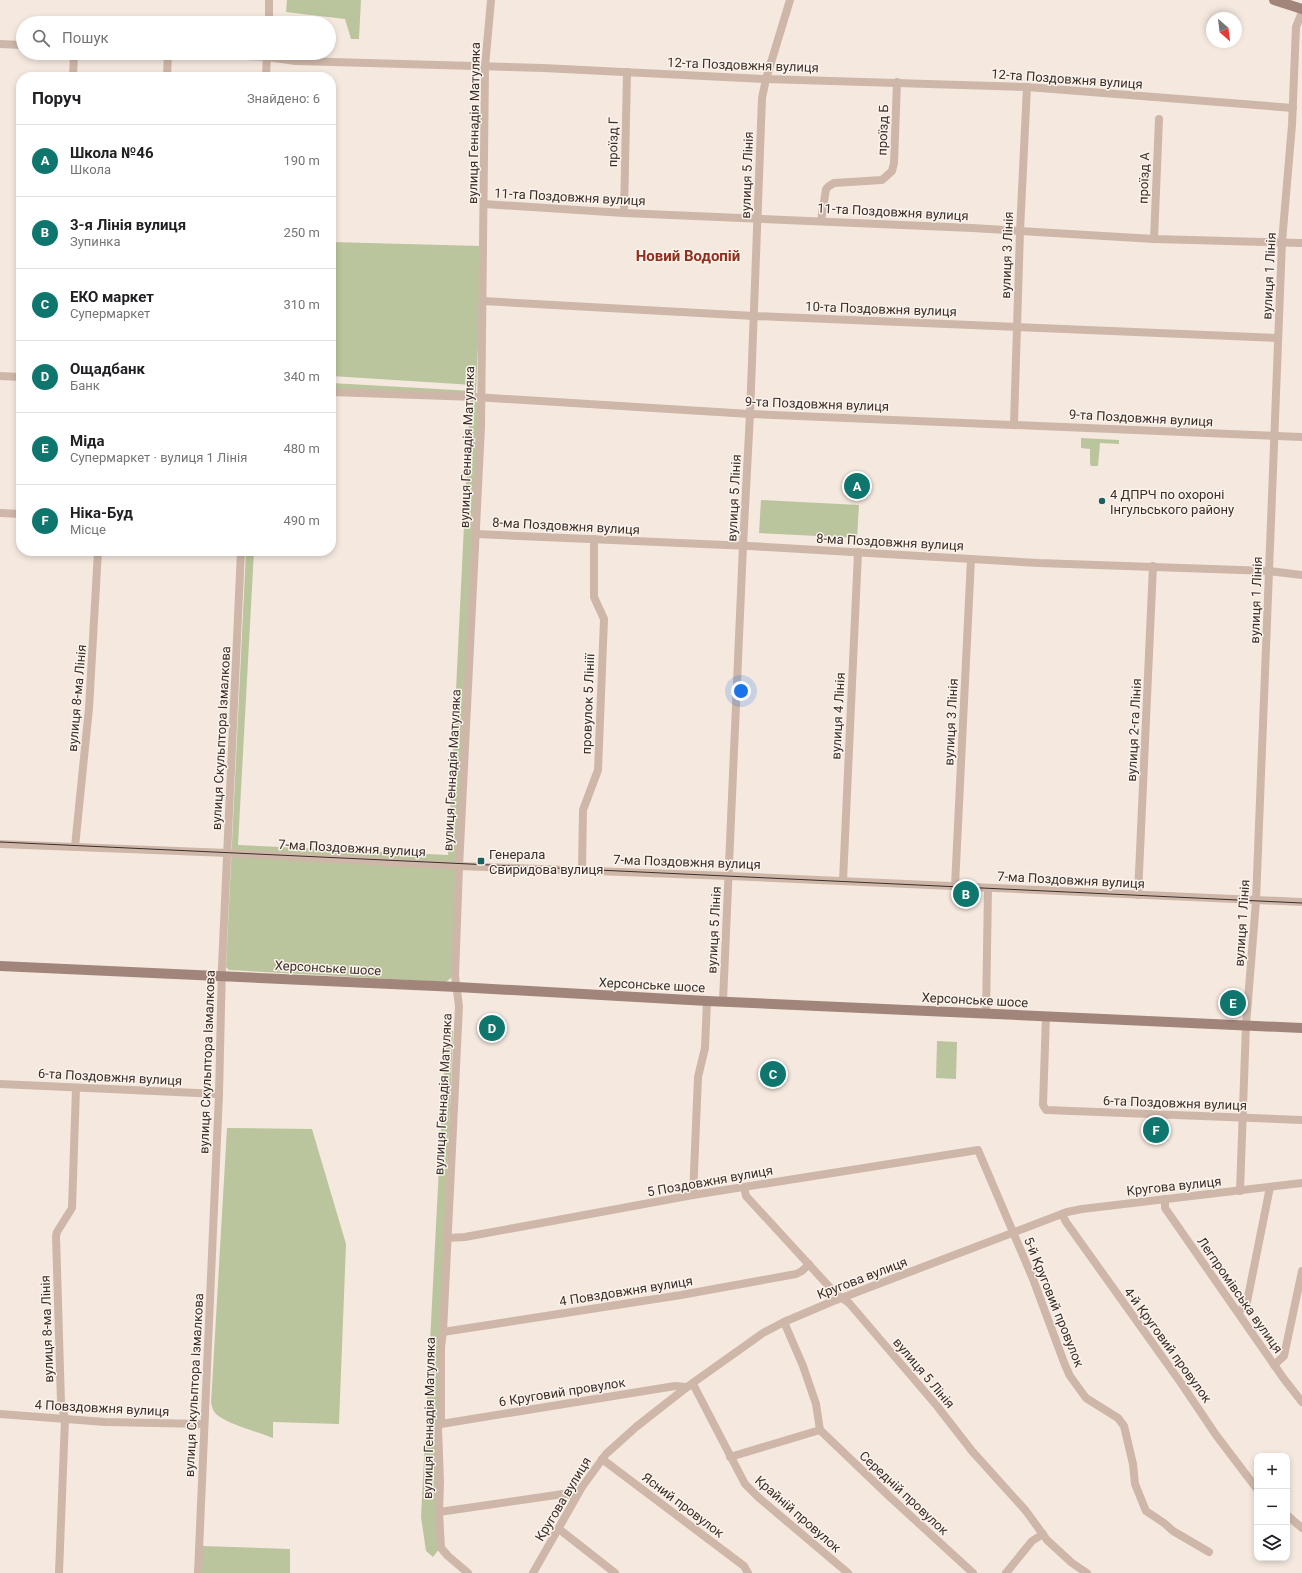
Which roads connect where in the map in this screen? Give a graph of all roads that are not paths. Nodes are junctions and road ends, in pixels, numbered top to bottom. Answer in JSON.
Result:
{"nodes":[{"id":1,"x":270,"y":0,"type":"edge"},
{"id":2,"x":491,"y":0,"type":"edge"},
{"id":3,"x":790,"y":0,"type":"edge"},
{"id":4,"x":1274,"y":0,"type":"edge"},
{"id":5,"x":1302,"y":10,"type":"edge"},
{"id":6,"x":269,"y":16,"type":"edge"},
{"id":7,"x":0,"y":44,"type":"edge"},
{"id":8,"x":16,"y":45,"type":"edge"},
{"id":9,"x":74,"y":60,"type":"edge"},
{"id":10,"x":168,"y":60,"type":"edge"},
{"id":11,"x":267,"y":60,"type":"edge"},
{"id":12,"x":291,"y":60,"type":"edge"},
{"id":13,"x":485,"y":66,"type":"junction"},
{"id":14,"x":73,"y":72,"type":"edge"},
{"id":15,"x":167,"y":72,"type":"edge"},
{"id":16,"x":266,"y":72,"type":"edge"},
{"id":17,"x":627,"y":72,"type":"junction"},
{"id":18,"x":766,"y":79,"type":"junction"},
{"id":19,"x":897,"y":82,"type":"junction"},
{"id":20,"x":1027,"y":87,"type":"junction"},
{"id":21,"x":1293,"y":108,"type":"junction"},
{"id":22,"x":1159,"y":119,"type":"dead end"},
{"id":23,"x":484,"y":204,"type":"junction"},
{"id":24,"x":624,"y":212,"type":"junction"},
{"id":25,"x":757,"y":219,"type":"junction"},
{"id":26,"x":821,"y":221,"type":"junction"},
{"id":27,"x":1020,"y":231,"type":"junction"},
{"id":28,"x":1154,"y":239,"type":"junction"},
{"id":29,"x":1282,"y":242,"type":"junction"},
{"id":30,"x":1302,"y":242,"type":"edge"},
{"id":31,"x":484,"y":301,"type":"junction"},
{"id":32,"x":754,"y":316,"type":"junction"},
{"id":33,"x":1018,"y":326,"type":"junction"},
{"id":34,"x":1278,"y":338,"type":"junction"},
{"id":35,"x":0,"y":376,"type":"edge"},
{"id":36,"x":16,"y":376,"type":"edge"},
{"id":37,"x":336,"y":392,"type":"edge"},
{"id":38,"x":481,"y":397,"type":"junction"},
{"id":39,"x":750,"y":414,"type":"junction"},
{"id":40,"x":1014,"y":424,"type":"junction"},
{"id":41,"x":1274,"y":436,"type":"junction"},
{"id":42,"x":1302,"y":437,"type":"edge"},
{"id":43,"x":0,"y":513,"type":"edge"},
{"id":44,"x":16,"y":514,"type":"edge"},
{"id":45,"x":476,"y":534,"type":"junction"},
{"id":46,"x":594,"y":539,"type":"junction"},
{"id":47,"x":743,"y":546,"type":"junction"},
{"id":48,"x":858,"y":552,"type":"junction"},
{"id":49,"x":98,"y":556,"type":"edge"},
{"id":50,"x":241,"y":556,"type":"edge"},
{"id":51,"x":971,"y":559,"type":"junction"},
{"id":52,"x":1153,"y":566,"type":"junction"},
{"id":53,"x":1269,"y":571,"type":"junction"},
{"id":54,"x":1302,"y":575,"type":"edge"},
{"id":55,"x":0,"y":844,"type":"edge"},
{"id":56,"x":75,"y":847,"type":"junction"},
{"id":57,"x":228,"y":853,"type":"junction"},
{"id":58,"x":459,"y":866,"type":"junction"},
{"id":59,"x":582,"y":870,"type":"junction"},
{"id":60,"x":729,"y":876,"type":"junction"},
{"id":61,"x":843,"y":881,"type":"junction"},
{"id":62,"x":955,"y":886,"type":"junction"},
{"id":63,"x":988,"y":888,"type":"junction"},
{"id":64,"x":1138,"y":895,"type":"junction"},
{"id":65,"x":1256,"y":901,"type":"junction"},
{"id":66,"x":1302,"y":902,"type":"edge"},
{"id":67,"x":0,"y":966,"type":"edge"},
{"id":68,"x":222,"y":976,"type":"junction"},
{"id":69,"x":457,"y":987,"type":"junction"},
{"id":70,"x":707,"y":1001,"type":"junction"},
{"id":71,"x":723,"y":1002,"type":"junction"},
{"id":72,"x":986,"y":1013,"type":"junction"},
{"id":73,"x":1046,"y":1016,"type":"junction"},
{"id":74,"x":1246,"y":1025,"type":"junction"},
{"id":75,"x":1302,"y":1028,"type":"edge"},
{"id":76,"x":0,"y":1084,"type":"edge"},
{"id":77,"x":76,"y":1088,"type":"junction"},
{"id":78,"x":219,"y":1094,"type":"junction"},
{"id":79,"x":1243,"y":1119,"type":"junction"},
{"id":80,"x":1302,"y":1120,"type":"edge"},
{"id":81,"x":978,"y":1150,"type":"joint"},
{"id":82,"x":1302,"y":1183,"type":"edge"},
{"id":83,"x":744,"y":1187,"type":"junction"},
{"id":84,"x":1270,"y":1187,"type":"junction"},
{"id":85,"x":1240,"y":1191,"type":"junction"},
{"id":86,"x":694,"y":1195,"type":"junction"},
{"id":87,"x":1164,"y":1199,"type":"junction"},
{"id":88,"x":1062,"y":1214,"type":"junction"},
{"id":89,"x":1012,"y":1232,"type":"junction"},
{"id":90,"x":447,"y":1238,"type":"junction"},
{"id":91,"x":809,"y":1264,"type":"junction"},
{"id":92,"x":1302,"y":1271,"type":"edge"},
{"id":93,"x":842,"y":1298,"type":"junction"},
{"id":94,"x":1238,"y":1312,"type":"junction"},
{"id":95,"x":784,"y":1322,"type":"junction"},
{"id":96,"x":443,"y":1332,"type":"junction"},
{"id":97,"x":1274,"y":1365,"type":"junction"},
{"id":98,"x":690,"y":1386,"type":"junction"},
{"id":99,"x":1302,"y":1402,"type":"edge"},
{"id":100,"x":0,"y":1414,"type":"edge"},
{"id":101,"x":66,"y":1419,"type":"junction"},
{"id":102,"x":204,"y":1424,"type":"junction"},
{"id":103,"x":440,"y":1424,"type":"junction"},
{"id":104,"x":820,"y":1430,"type":"junction"},
{"id":105,"x":730,"y":1457,"type":"junction"},
{"id":106,"x":602,"y":1459,"type":"junction"},
{"id":107,"x":1254,"y":1485,"type":"edge"},
{"id":108,"x":576,"y":1497,"type":"junction"},
{"id":109,"x":439,"y":1512,"type":"junction"},
{"id":110,"x":1290,"y":1518,"type":"edge"},
{"id":111,"x":1302,"y":1528,"type":"edge"},
{"id":112,"x":558,"y":1529,"type":"junction"},
{"id":113,"x":1042,"y":1534,"type":"junction"},
{"id":114,"x":1209,"y":1552,"type":"dead end"},
{"id":115,"x":747,"y":1572,"type":"edge"},
{"id":116,"x":1084,"y":1572,"type":"edge"},
{"id":117,"x":59,"y":1573,"type":"edge"},
{"id":118,"x":198,"y":1573,"type":"edge"},
{"id":119,"x":468,"y":1573,"type":"edge"},
{"id":120,"x":533,"y":1573,"type":"edge"},
{"id":121,"x":616,"y":1573,"type":"edge"},
{"id":122,"x":848,"y":1573,"type":"edge"},
{"id":123,"x":973,"y":1573,"type":"edge"},
{"id":124,"x":1006,"y":1573,"type":"edge"}],
"edges":[{"from":1,"to":6,"type":"street"},
{"from":2,"to":13,"type":"street","name":"вулиця Геннадія Матуляка"},
{"from":3,"to":18,"type":"street","name":"вулиця 5 Лінія"},
{"from":4,"to":5,"type":"main road"},
{"from":5,"to":21,"type":"street","name":"вулиця 1 Лінія"},
{"from":7,"to":8,"type":"street"},
{"from":9,"to":14,"type":"street"},
{"from":10,"to":15,"type":"street"},
{"from":11,"to":16,"type":"street"},
{"from":12,"to":13,"type":"street","name":"12-та Поздовжня вулиця"},
{"from":13,"to":17,"type":"street","name":"12-та Поздовжня вулиця"},
{"from":13,"to":23,"type":"street","name":"вулиця Геннадія Матуляка"},
{"from":17,"to":18,"type":"street","name":"12-та Поздовжня вулиця"},
{"from":17,"to":24,"type":"street","name":"проїзд Г"},
{"from":18,"to":19,"type":"street","name":"12-та Поздовжня вулиця"},
{"from":18,"to":25,"type":"street","name":"вулиця 5 Лінія"},
{"from":19,"to":20,"type":"street","name":"12-та Поздовжня вулиця"},
{"from":19,"to":26,"type":"street","name":"проїзд Б"},
{"from":20,"to":21,"type":"street","name":"12-та Поздовжня вулиця"},
{"from":20,"to":27,"type":"street","name":"вулиця 3 Лінія"},
{"from":21,"to":29,"type":"street","name":"вулиця 1 Лінія"},
{"from":22,"to":28,"type":"street","name":"проїзд А"},
{"from":23,"to":24,"type":"street","name":"11-та Поздовжня вулиця"},
{"from":23,"to":31,"type":"street","name":"вулиця Геннадія Матуляка"},
{"from":24,"to":25,"type":"street","name":"11-та Поздовжня вулиця"},
{"from":25,"to":26,"type":"street","name":"11-та Поздовжня вулиця"},
{"from":25,"to":32,"type":"street","name":"вулиця 5 Лінія"},
{"from":26,"to":27,"type":"street","name":"11-та Поздовжня вулиця"},
{"from":27,"to":28,"type":"street","name":"11-та Поздовжня вулиця"},
{"from":27,"to":33,"type":"street","name":"вулиця 3 Лінія"},
{"from":28,"to":29,"type":"street","name":"11-та Поздовжня вулиця"},
{"from":29,"to":30,"type":"street","name":"11-та Поздовжня вулиця"},
{"from":29,"to":34,"type":"street","name":"вулиця 1 Лінія"},
{"from":31,"to":32,"type":"street","name":"10-та Поздовжня вулиця"},
{"from":31,"to":38,"type":"street","name":"вулиця Геннадія Матуляка"},
{"from":32,"to":33,"type":"street","name":"10-та Поздовжня вулиця"},
{"from":32,"to":39,"type":"street","name":"вулиця 5 Лінія"},
{"from":33,"to":34,"type":"street","name":"10-та Поздовжня вулиця"},
{"from":33,"to":40,"type":"street","name":"вулиця 3 Лінія"},
{"from":34,"to":41,"type":"street","name":"вулиця 1 Лінія"},
{"from":35,"to":36,"type":"street"},
{"from":37,"to":38,"type":"street","name":"9-та Поздовжня вулиця"},
{"from":38,"to":39,"type":"street","name":"9-та Поздовжня вулиця"},
{"from":38,"to":45,"type":"street","name":"вулиця Геннадія Матуляка"},
{"from":39,"to":40,"type":"street","name":"9-та Поздовжня вулиця"},
{"from":39,"to":47,"type":"street","name":"вулиця 5 Лінія"},
{"from":40,"to":41,"type":"street","name":"9-та Поздовжня вулиця"},
{"from":41,"to":42,"type":"street","name":"9-та Поздовжня вулиця"},
{"from":41,"to":53,"type":"street","name":"вулиця 1 Лінія"},
{"from":43,"to":44,"type":"street"},
{"from":45,"to":46,"type":"street","name":"8-ма Поздовжня вулиця"},
{"from":45,"to":58,"type":"street","name":"вулиця Геннадія Матуляка"},
{"from":46,"to":47,"type":"street","name":"8-ма Поздовжня вулиця"},
{"from":46,"to":59,"type":"street","name":"провулок 5 Лініії"},
{"from":47,"to":48,"type":"street","name":"8-ма Поздовжня вулиця"},
{"from":47,"to":60,"type":"street","name":"вулиця 5 Лінія"},
{"from":48,"to":51,"type":"street","name":"8-ма Поздовжня вулиця"},
{"from":48,"to":61,"type":"street","name":"вулиця 4 Лінія"},
{"from":49,"to":56,"type":"street","name":"вулиця 8-ма Лінія"},
{"from":50,"to":57,"type":"street","name":"вулиця Скульптора Ізмалкова"},
{"from":51,"to":52,"type":"street","name":"8-ма Поздовжня вулиця"},
{"from":51,"to":62,"type":"street","name":"вулиця 3 Лінія"},
{"from":52,"to":53,"type":"street","name":"8-ма Поздовжня вулиця"},
{"from":52,"to":64,"type":"street","name":"вулиця 2-га Лінія"},
{"from":53,"to":54,"type":"street","name":"8-ма Поздовжня вулиця"},
{"from":53,"to":65,"type":"street","name":"вулиця 1 Лінія"},
{"from":55,"to":56,"type":"street","name":"7-ма Поздовжня вулиця"},
{"from":56,"to":57,"type":"street","name":"7-ма Поздовжня вулиця"},
{"from":57,"to":58,"type":"street","name":"7-ма Поздовжня вулиця"},
{"from":57,"to":68,"type":"street","name":"вулиця Скульптора Ізмалкова"},
{"from":58,"to":59,"type":"street","name":"7-ма Поздовжня вулиця"},
{"from":58,"to":69,"type":"street","name":"вулиця Геннадія Матуляка"},
{"from":59,"to":60,"type":"street","name":"7-ма Поздовжня вулиця"},
{"from":60,"to":61,"type":"street","name":"7-ма Поздовжня вулиця"},
{"from":60,"to":71,"type":"street","name":"вулиця 5 Лінія"},
{"from":61,"to":62,"type":"street","name":"7-ма Поздовжня вулиця"},
{"from":62,"to":63,"type":"street","name":"7-ма Поздовжня вулиця"},
{"from":63,"to":64,"type":"street","name":"7-ма Поздовжня вулиця"},
{"from":63,"to":72,"type":"street"},
{"from":64,"to":65,"type":"street","name":"7-ма Поздовжня вулиця"},
{"from":65,"to":66,"type":"street","name":"7-ма Поздовжня вулиця"},
{"from":65,"to":74,"type":"street","name":"вулиця 1 Лінія"},
{"from":67,"to":68,"type":"main road","name":"Херсонське шосе"},
{"from":68,"to":69,"type":"main road","name":"Херсонське шосе"},
{"from":68,"to":78,"type":"street","name":"вулиця Скульптора Ізмалкова"},
{"from":69,"to":70,"type":"main road","name":"Херсонське шосе"},
{"from":69,"to":90,"type":"street","name":"вулиця Геннадія Матуляка"},
{"from":70,"to":71,"type":"main road","name":"Херсонське шосе"},
{"from":70,"to":86,"type":"street"},
{"from":71,"to":72,"type":"main road","name":"Херсонське шосе"},
{"from":72,"to":73,"type":"main road","name":"Херсонське шосе"},
{"from":73,"to":74,"type":"main road","name":"Херсонське шосе"},
{"from":73,"to":79,"type":"street","name":"6-та Поздовжня вулиця"},
{"from":74,"to":75,"type":"main road","name":"Херсонське шосе"},
{"from":74,"to":79,"type":"street","name":"вулиця 1 Лінія"},
{"from":76,"to":77,"type":"street","name":"6-та Поздовжня вулиця"},
{"from":77,"to":78,"type":"street","name":"6-та Поздовжня вулиця"},
{"from":77,"to":101,"type":"street","name":"вулиця 8-ма Лінія"},
{"from":78,"to":102,"type":"street","name":"вулиця Скульптора Ізмалкова"},
{"from":79,"to":80,"type":"street","name":"6-та Поздовжня вулиця"},
{"from":79,"to":85,"type":"street","name":"вулиця 1 Лінія"},
{"from":81,"to":83,"type":"street","name":"5 Поздовжня вулиця"},
{"from":81,"to":89,"type":"street","name":"5-й Круговий провулок"},
{"from":82,"to":84,"type":"street","name":"Кругова вулиця"},
{"from":83,"to":86,"type":"street","name":"5 Поздовжня вулиця"},
{"from":83,"to":91,"type":"street","name":"вулиця 5 Лінія"},
{"from":84,"to":85,"type":"street","name":"Кругова вулиця"},
{"from":84,"to":94,"type":"street"},
{"from":85,"to":87,"type":"street","name":"Кругова вулиця"},
{"from":86,"to":90,"type":"street","name":"5 Поздовжня вулиця"},
{"from":87,"to":88,"type":"street","name":"Кругова вулиця"},
{"from":87,"to":94,"type":"street","name":"Легпромівська вулиця"},
{"from":88,"to":89,"type":"street","name":"Кругова вулиця"},
{"from":88,"to":107,"type":"street","name":"4-й Круговий провулок"},
{"from":89,"to":93,"type":"street","name":"Кругова вулиця"},
{"from":89,"to":114,"type":"street","name":"5-й Круговий провулок"},
{"from":90,"to":96,"type":"street","name":"вулиця Геннадія Матуляка"},
{"from":91,"to":93,"type":"street","name":"вулиця 5 Лінія"},
{"from":91,"to":96,"type":"street","name":"4 Повздовжня вулиця"},
{"from":92,"to":97,"type":"street"},
{"from":93,"to":95,"type":"street","name":"Кругова вулиця"},
{"from":93,"to":113,"type":"street","name":"вулиця 5 Лінія"},
{"from":94,"to":97,"type":"street","name":"Легпромівська вулиця"},
{"from":95,"to":98,"type":"street","name":"Кругова вулиця"},
{"from":95,"to":104,"type":"street"},
{"from":96,"to":103,"type":"street","name":"вулиця Геннадія Матуляка"},
{"from":97,"to":99,"type":"street","name":"Легпромівська вулиця"},
{"from":98,"to":103,"type":"street","name":"6 Круговий провулок"},
{"from":98,"to":105,"type":"street","name":"Крайній провулок"},
{"from":98,"to":106,"type":"street","name":"Кругова вулиця"},
{"from":100,"to":101,"type":"street","name":"4 Повздовжня вулиця"},
{"from":101,"to":102,"type":"street","name":"4 Повздовжня вулиця"},
{"from":101,"to":117,"type":"street","name":"вулиця 8-ма Лінія"},
{"from":102,"to":118,"type":"street","name":"вулиця Скульптора Ізмалкова"},
{"from":103,"to":109,"type":"street","name":"вулиця Геннадія Матуляка"},
{"from":104,"to":105,"type":"street"},
{"from":104,"to":123,"type":"street","name":"Середній провулок"},
{"from":105,"to":122,"type":"street","name":"Крайній провулок"},
{"from":106,"to":108,"type":"street","name":"Кругова вулиця"},
{"from":106,"to":115,"type":"street","name":"Ясний провулок"},
{"from":108,"to":109,"type":"street"},
{"from":108,"to":112,"type":"street","name":"Кругова вулиця"},
{"from":109,"to":119,"type":"street","name":"вулиця Геннадія Матуляка"},
{"from":110,"to":111,"type":"street"},
{"from":112,"to":120,"type":"street","name":"Кругова вулиця"},
{"from":112,"to":121,"type":"street"},
{"from":113,"to":116,"type":"street","name":"вулиця 5 Лінія"},
{"from":113,"to":124,"type":"street"}]}
